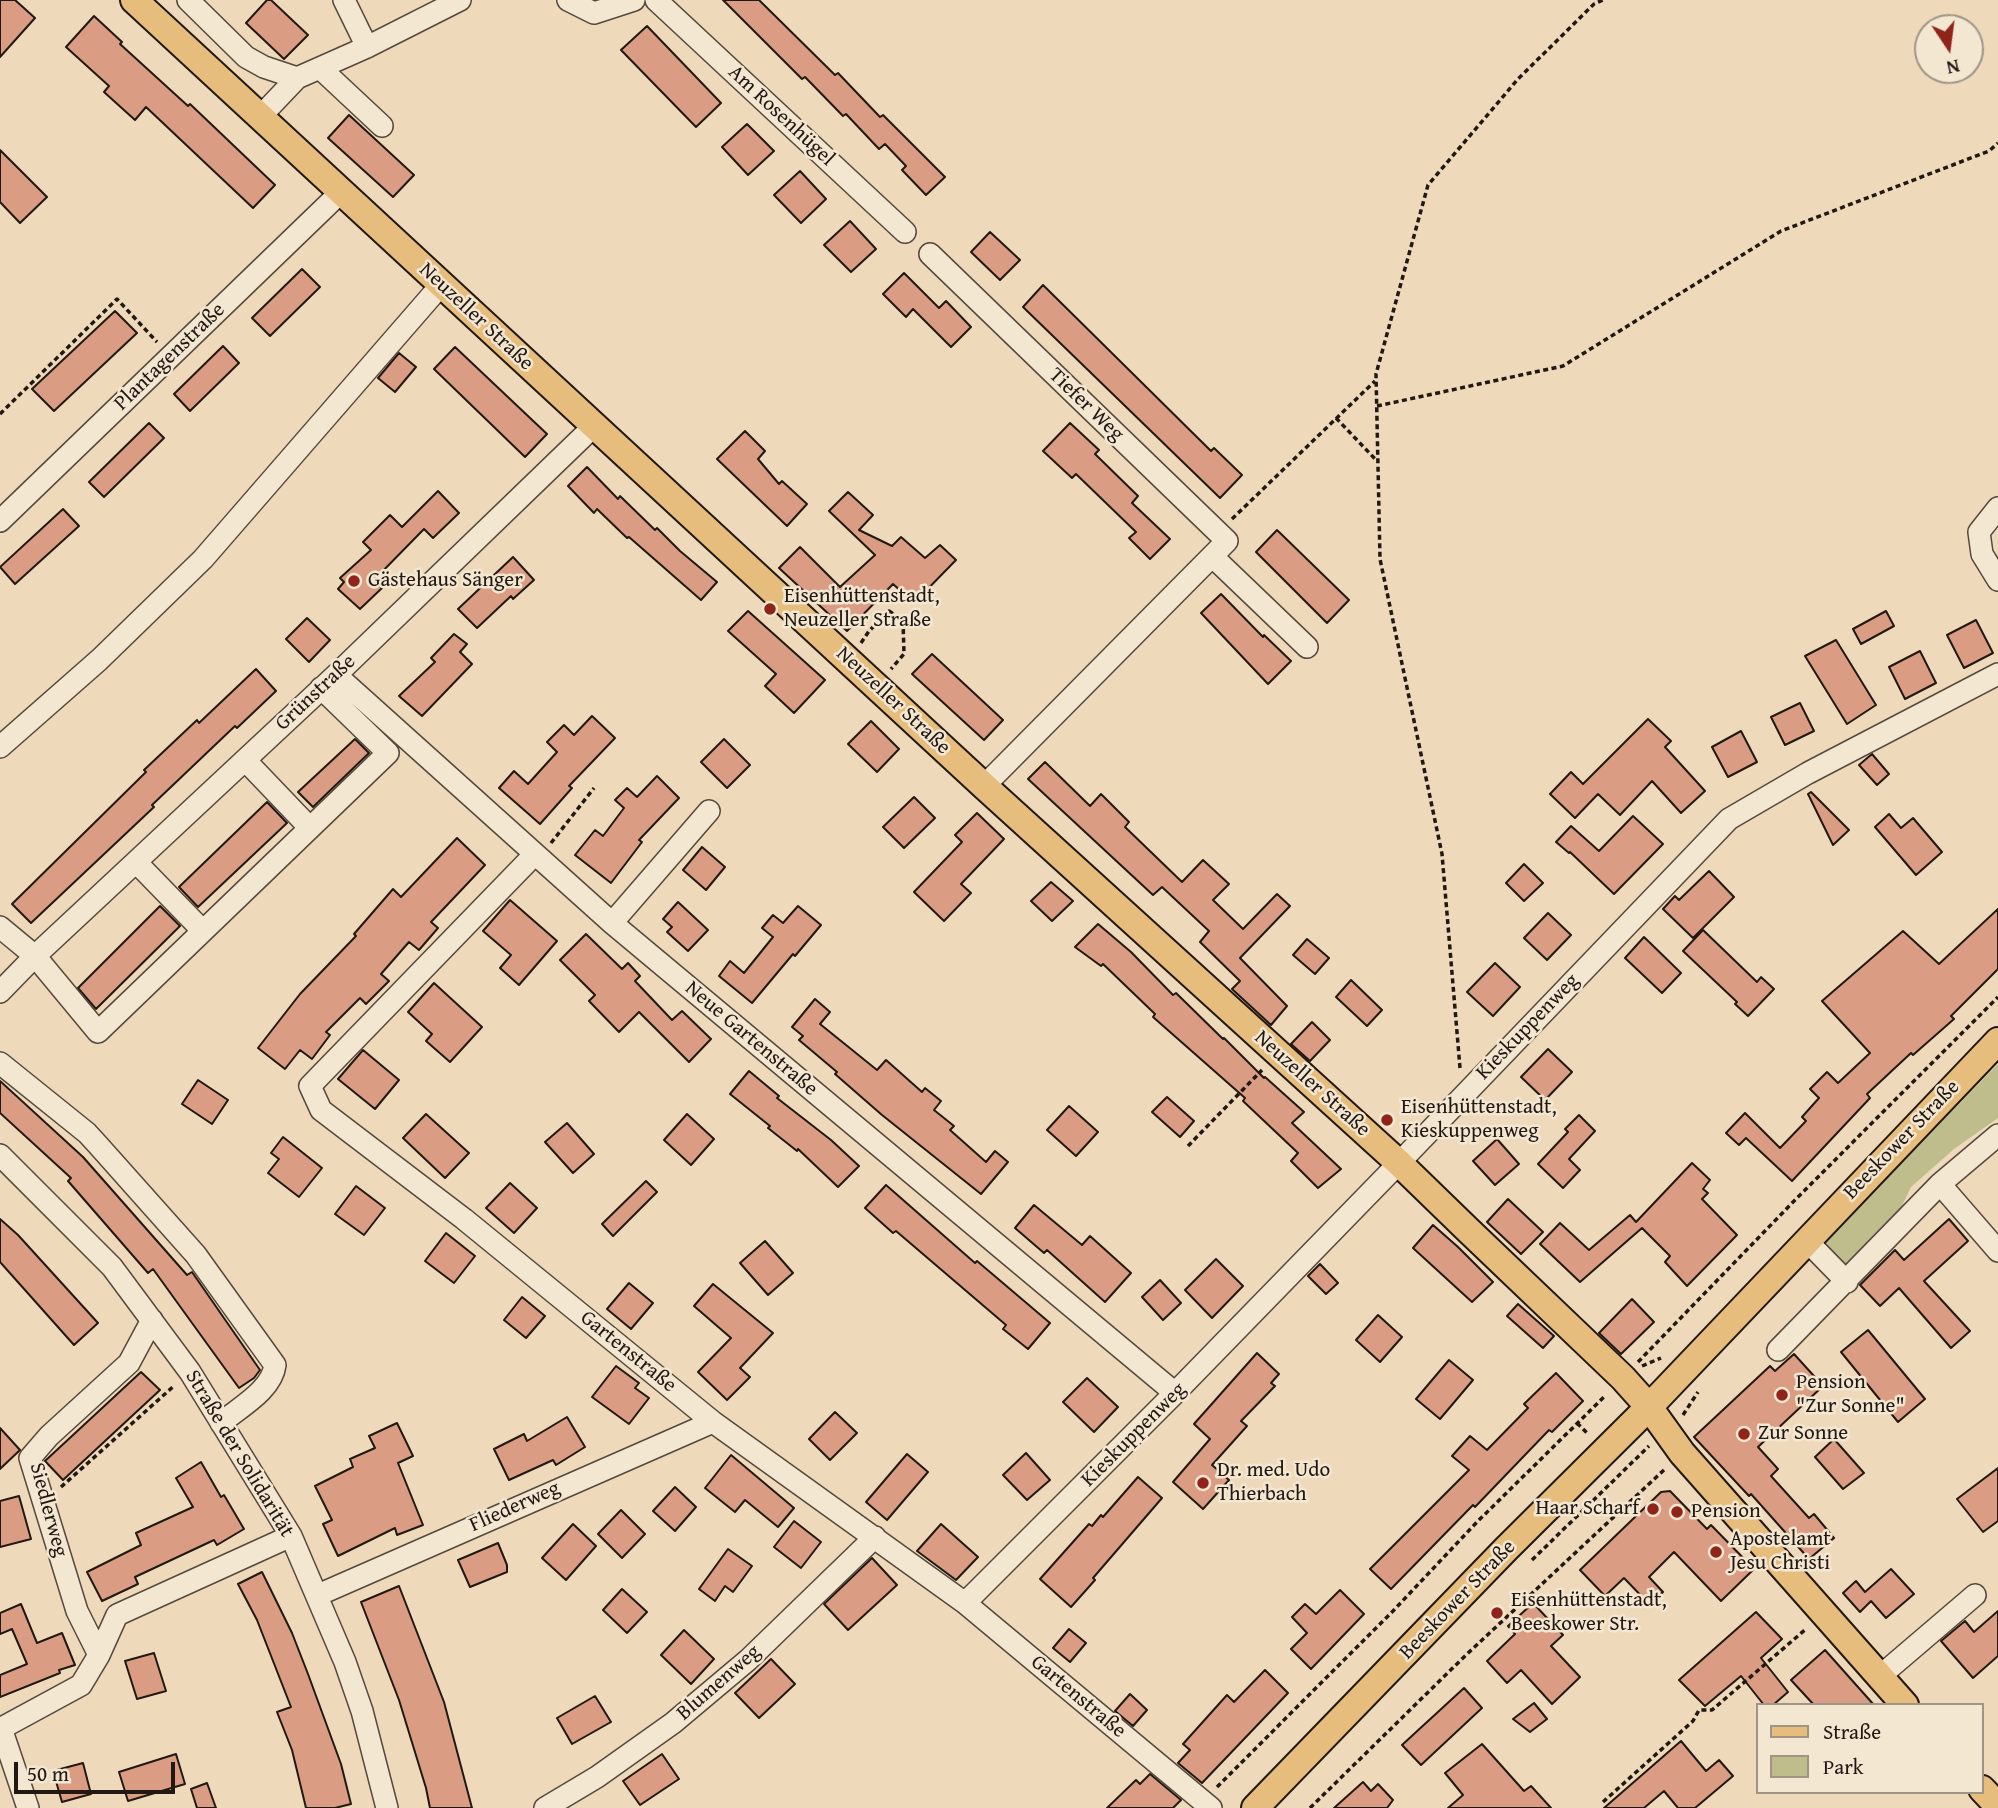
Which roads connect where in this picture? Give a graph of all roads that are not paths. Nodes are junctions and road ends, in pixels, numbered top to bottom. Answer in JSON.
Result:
{"nodes":[{"id":1,"x":134,"y":0,"type":"edge"},
{"id":2,"x":188,"y":0,"type":"edge"},
{"id":3,"x":344,"y":0,"type":"edge"},
{"id":4,"x":460,"y":0,"type":"edge"},
{"id":5,"x":568,"y":0,"type":"edge"},
{"id":6,"x":634,"y":0,"type":"edge"},
{"id":7,"x":656,"y":0,"type":"edge"},
{"id":8,"x":367,"y":47,"type":"junction"},
{"id":9,"x":320,"y":68,"type":"junction"},
{"id":10,"x":297,"y":78,"type":"junction"},
{"id":11,"x":260,"y":118,"type":"junction"},
{"id":12,"x":382,"y":126,"type":"dead end"},
{"id":13,"x":340,"y":193,"type":"junction"},
{"id":14,"x":905,"y":232,"type":"dead end"},
{"id":15,"x":930,"y":254,"type":"dead end"},
{"id":16,"x":441,"y":285,"type":"junction"},
{"id":17,"x":594,"y":426,"type":"junction"},
{"id":18,"x":1998,"y":508,"type":"edge"},
{"id":19,"x":0,"y":522,"type":"edge"},
{"id":20,"x":1212,"y":556,"type":"junction"},
{"id":21,"x":1998,"y":580,"type":"edge"},
{"id":22,"x":1307,"y":647,"type":"dead end"},
{"id":23,"x":1998,"y":674,"type":"edge"},
{"id":24,"x":329,"y":682,"type":"junction"},
{"id":25,"x":0,"y":747,"type":"edge"},
{"id":26,"x":245,"y":760,"type":"junction"},
{"id":27,"x":984,"y":786,"type":"junction"},
{"id":28,"x":709,"y":811,"type":"dead end"},
{"id":29,"x":310,"y":828,"type":"junction"},
{"id":30,"x":537,"y":857,"type":"junction"},
{"id":31,"x":136,"y":862,"type":"junction"},
{"id":32,"x":612,"y":923,"type":"junction"},
{"id":33,"x":0,"y":927,"type":"edge"},
{"id":34,"x":203,"y":931,"type":"junction"},
{"id":35,"x":35,"y":956,"type":"junction"},
{"id":36,"x":0,"y":992,"type":"edge"},
{"id":37,"x":1998,"y":1041,"type":"edge"},
{"id":38,"x":0,"y":1063,"type":"edge"},
{"id":39,"x":1998,"y":1135,"type":"edge"},
{"id":40,"x":0,"y":1155,"type":"edge"},
{"id":41,"x":1399,"y":1163,"type":"junction"},
{"id":42,"x":1940,"y":1184,"type":"junction"},
{"id":43,"x":1806,"y":1240,"type":"junction"},
{"id":44,"x":1998,"y":1251,"type":"edge"},
{"id":45,"x":1847,"y":1282,"type":"junction"},
{"id":46,"x":152,"y":1320,"type":"junction"},
{"id":47,"x":1778,"y":1350,"type":"dead end"},
{"id":48,"x":1175,"y":1393,"type":"junction"},
{"id":49,"x":1648,"y":1406,"type":"junction"},
{"id":50,"x":713,"y":1422,"type":"junction"},
{"id":51,"x":221,"y":1423,"type":"junction"},
{"id":52,"x":290,"y":1536,"type":"junction"},
{"id":53,"x":875,"y":1537,"type":"junction"},
{"id":54,"x":318,"y":1595,"type":"junction"},
{"id":55,"x":1975,"y":1595,"type":"dead end"},
{"id":56,"x":965,"y":1603,"type":"junction"},
{"id":57,"x":99,"y":1655,"type":"junction"},
{"id":58,"x":1879,"y":1677,"type":"junction"},
{"id":59,"x":1903,"y":1703,"type":"edge"},
{"id":60,"x":0,"y":1728,"type":"edge"},
{"id":61,"x":1984,"y":1791,"type":"edge"},
{"id":62,"x":1207,"y":1805,"type":"edge"},
{"id":63,"x":1998,"y":1806,"type":"edge"},
{"id":64,"x":27,"y":1808,"type":"edge"},
{"id":65,"x":387,"y":1808,"type":"edge"},
{"id":66,"x":545,"y":1808,"type":"edge"},
{"id":67,"x":1255,"y":1808,"type":"edge"}],
"edges":[{"from":1,"to":11,"type":"main road","name":"Neuzeller Straße"},
{"from":2,"to":10,"type":"street"},
{"from":3,"to":8,"type":"street"},
{"from":4,"to":8,"type":"street"},
{"from":5,"to":6,"type":"street"},
{"from":7,"to":14,"type":"street","name":"Am Rosenhügel"},
{"from":8,"to":9,"type":"street"},
{"from":9,"to":10,"type":"street"},
{"from":9,"to":12,"type":"street"},
{"from":10,"to":11,"type":"street"},
{"from":11,"to":13,"type":"main road","name":"Neuzeller Straße"},
{"from":13,"to":16,"type":"main road","name":"Neuzeller Straße"},
{"from":13,"to":19,"type":"street","name":"Plantagenstraße"},
{"from":15,"to":20,"type":"street","name":"Tiefer Weg"},
{"from":16,"to":17,"type":"main road","name":"Neuzeller Straße"},
{"from":16,"to":25,"type":"street"},
{"from":17,"to":24,"type":"street","name":"Grünstraße"},
{"from":17,"to":27,"type":"main road","name":"Neuzeller Straße"},
{"from":18,"to":21,"type":"street"},
{"from":20,"to":22,"type":"street"},
{"from":20,"to":27,"type":"street"},
{"from":23,"to":41,"type":"street","name":"Kieskuppenweg"},
{"from":24,"to":26,"type":"street","name":"Grünstraße"},
{"from":24,"to":29,"type":"street"},
{"from":24,"to":30,"type":"street","name":"Neue Gartenstraße"},
{"from":26,"to":29,"type":"street"},
{"from":26,"to":31,"type":"street","name":"Grünstraße"},
{"from":27,"to":41,"type":"main road","name":"Neuzeller Straße"},
{"from":28,"to":32,"type":"street"},
{"from":29,"to":34,"type":"street"},
{"from":30,"to":32,"type":"street","name":"Neue Gartenstraße"},
{"from":30,"to":50,"type":"street","name":"Gartenstraße"},
{"from":31,"to":34,"type":"street"},
{"from":31,"to":35,"type":"street","name":"Grünstraße"},
{"from":32,"to":48,"type":"street","name":"Neue Gartenstraße"},
{"from":33,"to":35,"type":"street"},
{"from":34,"to":35,"type":"street"},
{"from":35,"to":36,"type":"street","name":"Grünstraße"},
{"from":37,"to":43,"type":"main road","name":"Beeskower Straße"},
{"from":38,"to":51,"type":"street"},
{"from":39,"to":42,"type":"street"},
{"from":40,"to":46,"type":"street","name":"Straße der Solidarität"},
{"from":41,"to":48,"type":"street","name":"Kieskuppenweg"},
{"from":41,"to":49,"type":"main road","name":"Neuzeller Straße"},
{"from":42,"to":44,"type":"street"},
{"from":42,"to":45,"type":"street"},
{"from":43,"to":45,"type":"street"},
{"from":43,"to":49,"type":"main road","name":"Beeskower Straße"},
{"from":45,"to":47,"type":"street"},
{"from":46,"to":51,"type":"street","name":"Straße der Solidarität"},
{"from":46,"to":57,"type":"street","name":"Siedlerweg"},
{"from":48,"to":56,"type":"street","name":"Kieskuppenweg"},
{"from":49,"to":58,"type":"main road","name":"Neuzeller Straße"},
{"from":49,"to":67,"type":"main road","name":"Beeskower Straße"},
{"from":50,"to":53,"type":"street","name":"Gartenstraße"},
{"from":50,"to":54,"type":"street","name":"Fliederweg"},
{"from":51,"to":52,"type":"street","name":"Straße der Solidarität"},
{"from":52,"to":54,"type":"street","name":"Straße der Solidarität"},
{"from":52,"to":57,"type":"street"},
{"from":53,"to":56,"type":"street","name":"Gartenstraße"},
{"from":53,"to":66,"type":"street","name":"Blumenweg"},
{"from":54,"to":65,"type":"street","name":"Straße der Solidarität"},
{"from":55,"to":58,"type":"street"},
{"from":56,"to":62,"type":"street","name":"Gartenstraße"},
{"from":57,"to":60,"type":"street"},
{"from":58,"to":59,"type":"main road","name":"Neuzeller Straße"},
{"from":60,"to":64,"type":"street"},
{"from":61,"to":63,"type":"main road"}]}
